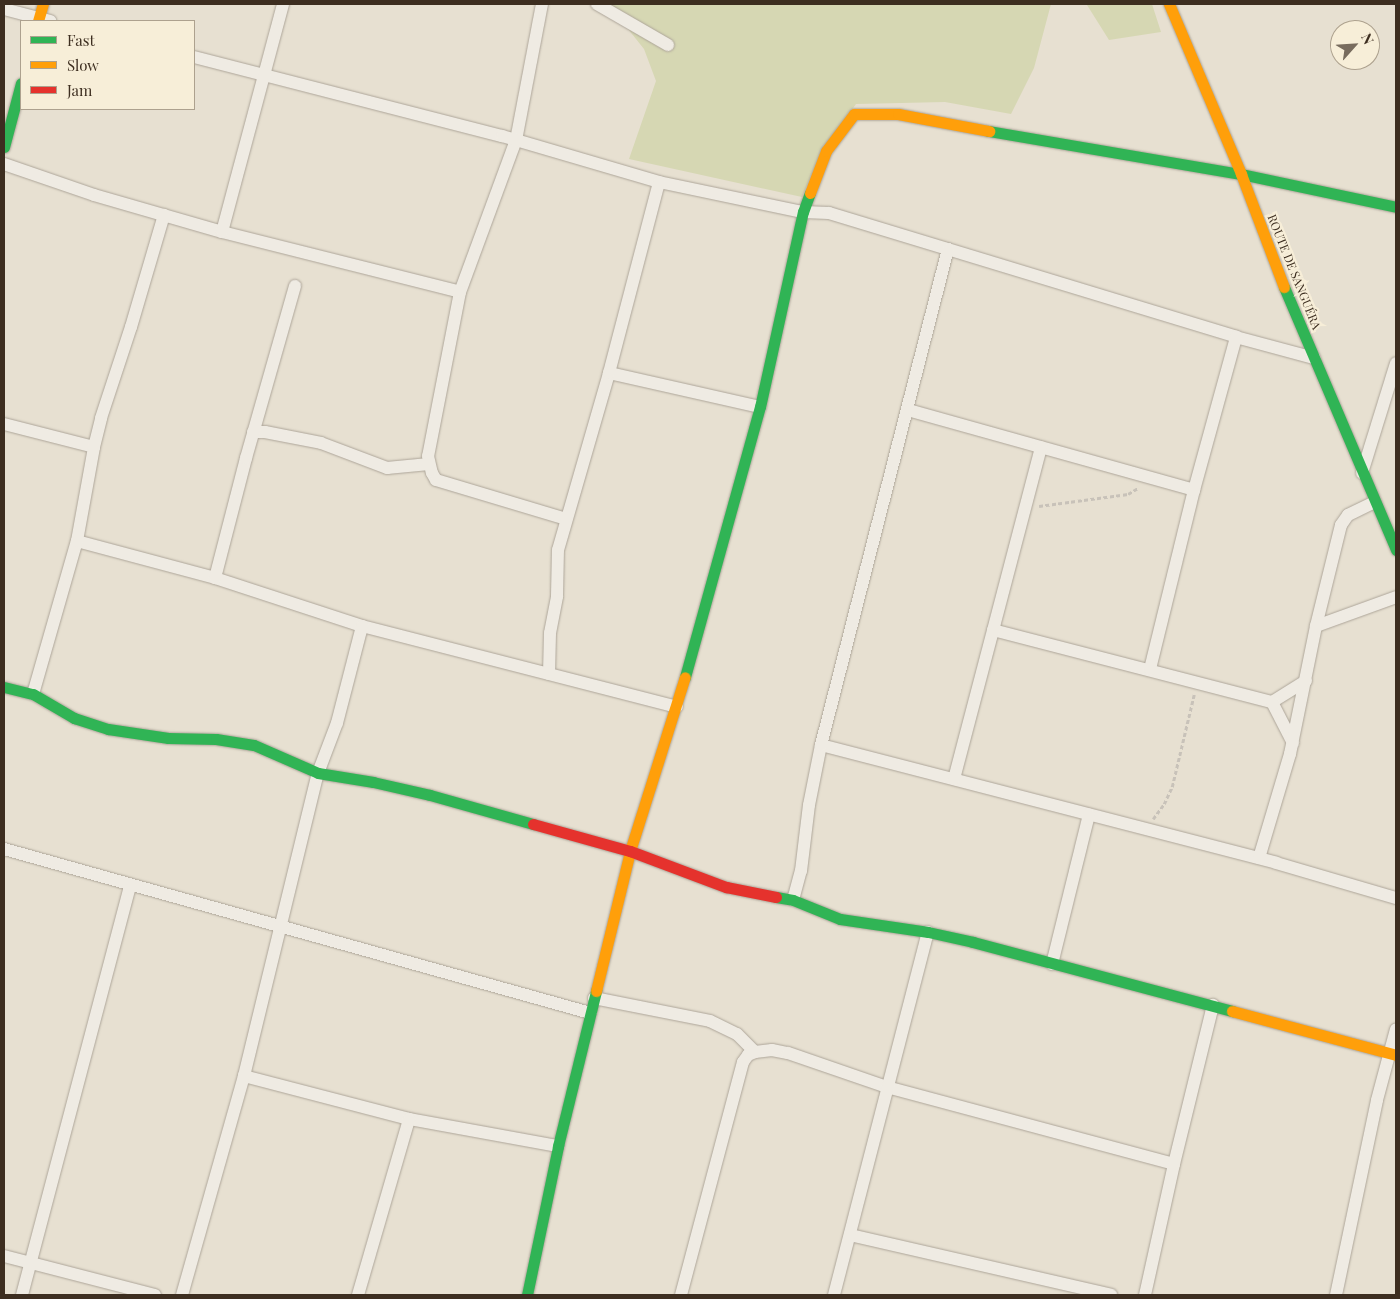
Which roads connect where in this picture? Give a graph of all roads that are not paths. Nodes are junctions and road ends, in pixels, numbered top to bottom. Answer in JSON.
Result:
{"nodes":[{"id":1,"x":43,"y":4,"type":"edge"},
{"id":2,"x":283,"y":4,"type":"edge"},
{"id":3,"x":542,"y":4,"type":"edge"},
{"id":4,"x":598,"y":4,"type":"edge"},
{"id":5,"x":1169,"y":4,"type":"edge"},
{"id":6,"x":4,"y":9,"type":"edge"},
{"id":7,"x":42,"y":20,"type":"edge"},
{"id":8,"x":668,"y":45,"type":"dead end"},
{"id":9,"x":195,"y":57,"type":"edge"},
{"id":10,"x":263,"y":74,"type":"junction"},
{"id":11,"x":20,"y":87,"type":"edge"},
{"id":12,"x":516,"y":140,"type":"junction"},
{"id":13,"x":4,"y":147,"type":"edge"},
{"id":14,"x":4,"y":164,"type":"edge"},
{"id":15,"x":1241,"y":174,"type":"junction"},
{"id":16,"x":659,"y":182,"type":"junction"},
{"id":17,"x":1396,"y":207,"type":"edge"},
{"id":18,"x":803,"y":212,"type":"junction"},
{"id":19,"x":164,"y":215,"type":"junction"},
{"id":20,"x":222,"y":232,"type":"junction"},
{"id":21,"x":948,"y":249,"type":"junction"},
{"id":22,"x":295,"y":286,"type":"dead end"},
{"id":23,"x":460,"y":292,"type":"junction"},
{"id":24,"x":1236,"y":336,"type":"junction"},
{"id":25,"x":1314,"y":358,"type":"junction"},
{"id":26,"x":1396,"y":363,"type":"edge"},
{"id":27,"x":608,"y":373,"type":"junction"},
{"id":28,"x":760,"y":406,"type":"junction"},
{"id":29,"x":908,"y":410,"type":"junction"},
{"id":30,"x":4,"y":424,"type":"edge"},
{"id":31,"x":253,"y":432,"type":"junction"},
{"id":32,"x":94,"y":447,"type":"junction"},
{"id":33,"x":1041,"y":447,"type":"junction"},
{"id":34,"x":429,"y":464,"type":"junction"},
{"id":35,"x":1362,"y":473,"type":"junction"},
{"id":36,"x":1194,"y":490,"type":"junction"},
{"id":37,"x":1376,"y":502,"type":"junction"},
{"id":38,"x":566,"y":519,"type":"junction"},
{"id":39,"x":77,"y":541,"type":"junction"},
{"id":40,"x":1396,"y":550,"type":"edge"},
{"id":41,"x":215,"y":578,"type":"junction"},
{"id":42,"x":1396,"y":597,"type":"edge"},
{"id":43,"x":362,"y":626,"type":"junction"},
{"id":44,"x":1316,"y":626,"type":"junction"},
{"id":45,"x":993,"y":630,"type":"junction"},
{"id":46,"x":1150,"y":670,"type":"junction"},
{"id":47,"x":549,"y":674,"type":"junction"},
{"id":48,"x":1306,"y":681,"type":"junction"},
{"id":49,"x":4,"y":687,"type":"edge"},
{"id":50,"x":33,"y":694,"type":"junction"},
{"id":51,"x":1272,"y":702,"type":"junction"},
{"id":52,"x":677,"y":707,"type":"junction"},
{"id":53,"x":1293,"y":743,"type":"junction"},
{"id":54,"x":821,"y":745,"type":"junction"},
{"id":55,"x":318,"y":773,"type":"junction"},
{"id":56,"x":954,"y":779,"type":"junction"},
{"id":57,"x":1089,"y":814,"type":"junction"},
{"id":58,"x":4,"y":849,"type":"edge"},
{"id":59,"x":630,"y":851,"type":"junction"},
{"id":60,"x":1259,"y":858,"type":"junction"},
{"id":61,"x":130,"y":885,"type":"junction"},
{"id":62,"x":1396,"y":898,"type":"edge"},
{"id":63,"x":793,"y":900,"type":"junction"},
{"id":64,"x":280,"y":926,"type":"junction"},
{"id":65,"x":928,"y":932,"type":"junction"},
{"id":66,"x":1052,"y":964,"type":"junction"},
{"id":67,"x":594,"y":998,"type":"junction"},
{"id":68,"x":1213,"y":1005,"type":"junction"},
{"id":69,"x":590,"y":1013,"type":"junction"},
{"id":70,"x":1396,"y":1029,"type":"edge"},
{"id":71,"x":755,"y":1052,"type":"junction"},
{"id":72,"x":1393,"y":1054,"type":"edge"},
{"id":73,"x":244,"y":1076,"type":"junction"},
{"id":74,"x":887,"y":1087,"type":"junction"},
{"id":75,"x":409,"y":1118,"type":"junction"},
{"id":76,"x":558,"y":1146,"type":"junction"},
{"id":77,"x":1174,"y":1164,"type":"junction"},
{"id":78,"x":850,"y":1235,"type":"junction"},
{"id":79,"x":4,"y":1256,"type":"edge"},
{"id":80,"x":30,"y":1262,"type":"junction"},
{"id":81,"x":22,"y":1295,"type":"edge"},
{"id":82,"x":154,"y":1295,"type":"edge"},
{"id":83,"x":182,"y":1295,"type":"edge"},
{"id":84,"x":358,"y":1295,"type":"edge"},
{"id":85,"x":527,"y":1295,"type":"edge"},
{"id":86,"x":681,"y":1295,"type":"edge"},
{"id":87,"x":834,"y":1295,"type":"edge"},
{"id":88,"x":1111,"y":1295,"type":"edge"},
{"id":89,"x":1145,"y":1295,"type":"edge"},
{"id":90,"x":1336,"y":1295,"type":"edge"}],
"edges":[{"from":1,"to":7,"type":"street"},
{"from":2,"to":10,"type":"street"},
{"from":3,"to":12,"type":"street"},
{"from":4,"to":8,"type":"street"},
{"from":5,"to":15,"type":"street","name":"ROUTE DE SANGUÉRA"},
{"from":6,"to":7,"type":"street"},
{"from":9,"to":10,"type":"street"},
{"from":10,"to":12,"type":"street"},
{"from":10,"to":20,"type":"street"},
{"from":11,"to":13,"type":"street"},
{"from":12,"to":16,"type":"street"},
{"from":12,"to":23,"type":"street"},
{"from":14,"to":19,"type":"street"},
{"from":15,"to":17,"type":"street"},
{"from":15,"to":18,"type":"street"},
{"from":15,"to":25,"type":"street","name":"ROUTE DE SANGUÉRA"},
{"from":16,"to":18,"type":"street"},
{"from":16,"to":27,"type":"street"},
{"from":18,"to":21,"type":"street"},
{"from":18,"to":28,"type":"street"},
{"from":19,"to":20,"type":"street"},
{"from":19,"to":32,"type":"street"},
{"from":20,"to":23,"type":"street"},
{"from":21,"to":24,"type":"street"},
{"from":21,"to":29,"type":"street"},
{"from":22,"to":31,"type":"street"},
{"from":23,"to":34,"type":"street"},
{"from":24,"to":25,"type":"street"},
{"from":24,"to":36,"type":"street"},
{"from":25,"to":35,"type":"street","name":"ROUTE DE SANGUÉRA"},
{"from":26,"to":35,"type":"street"},
{"from":27,"to":28,"type":"street"},
{"from":27,"to":38,"type":"street"},
{"from":28,"to":52,"type":"street"},
{"from":29,"to":33,"type":"street"},
{"from":29,"to":54,"type":"street"},
{"from":30,"to":32,"type":"street"},
{"from":31,"to":34,"type":"street"},
{"from":31,"to":41,"type":"street"},
{"from":32,"to":39,"type":"street"},
{"from":33,"to":36,"type":"street"},
{"from":33,"to":45,"type":"street"},
{"from":34,"to":38,"type":"street"},
{"from":35,"to":37,"type":"street","name":"ROUTE DE SANGUÉRA"},
{"from":36,"to":46,"type":"street"},
{"from":37,"to":40,"type":"street","name":"ROUTE DE SANGUÉRA"},
{"from":37,"to":44,"type":"street"},
{"from":38,"to":47,"type":"street"},
{"from":39,"to":41,"type":"street"},
{"from":39,"to":50,"type":"street"},
{"from":41,"to":43,"type":"street"},
{"from":42,"to":44,"type":"street"},
{"from":43,"to":47,"type":"street"},
{"from":43,"to":55,"type":"street"},
{"from":44,"to":48,"type":"street"},
{"from":45,"to":46,"type":"street"},
{"from":45,"to":56,"type":"street"},
{"from":46,"to":51,"type":"street"},
{"from":47,"to":52,"type":"street"},
{"from":48,"to":51,"type":"street"},
{"from":48,"to":53,"type":"street"},
{"from":49,"to":50,"type":"street"},
{"from":50,"to":55,"type":"street"},
{"from":51,"to":53,"type":"street"},
{"from":52,"to":59,"type":"street"},
{"from":53,"to":60,"type":"street"},
{"from":54,"to":56,"type":"street"},
{"from":54,"to":63,"type":"street"},
{"from":55,"to":59,"type":"street"},
{"from":55,"to":64,"type":"street"},
{"from":56,"to":57,"type":"street"},
{"from":57,"to":60,"type":"street"},
{"from":57,"to":66,"type":"street"},
{"from":58,"to":61,"type":"street"},
{"from":59,"to":63,"type":"street"},
{"from":59,"to":67,"type":"street"},
{"from":60,"to":62,"type":"street"},
{"from":61,"to":64,"type":"street"},
{"from":61,"to":80,"type":"street"},
{"from":63,"to":65,"type":"street"},
{"from":64,"to":69,"type":"street"},
{"from":64,"to":73,"type":"street"},
{"from":65,"to":66,"type":"street"},
{"from":65,"to":74,"type":"street"},
{"from":66,"to":68,"type":"street"},
{"from":67,"to":69,"type":"street"},
{"from":67,"to":71,"type":"street"},
{"from":68,"to":72,"type":"street"},
{"from":68,"to":77,"type":"street"},
{"from":69,"to":76,"type":"street"},
{"from":70,"to":72,"type":"street"},
{"from":71,"to":74,"type":"street"},
{"from":71,"to":86,"type":"street"},
{"from":72,"to":90,"type":"street"},
{"from":73,"to":75,"type":"street"},
{"from":73,"to":83,"type":"street"},
{"from":74,"to":77,"type":"street"},
{"from":74,"to":78,"type":"street"},
{"from":75,"to":76,"type":"street"},
{"from":75,"to":84,"type":"street"},
{"from":76,"to":85,"type":"street"},
{"from":77,"to":89,"type":"street"},
{"from":78,"to":87,"type":"street"},
{"from":78,"to":88,"type":"street"},
{"from":79,"to":80,"type":"street"},
{"from":80,"to":81,"type":"street"},
{"from":80,"to":82,"type":"street"}]}
